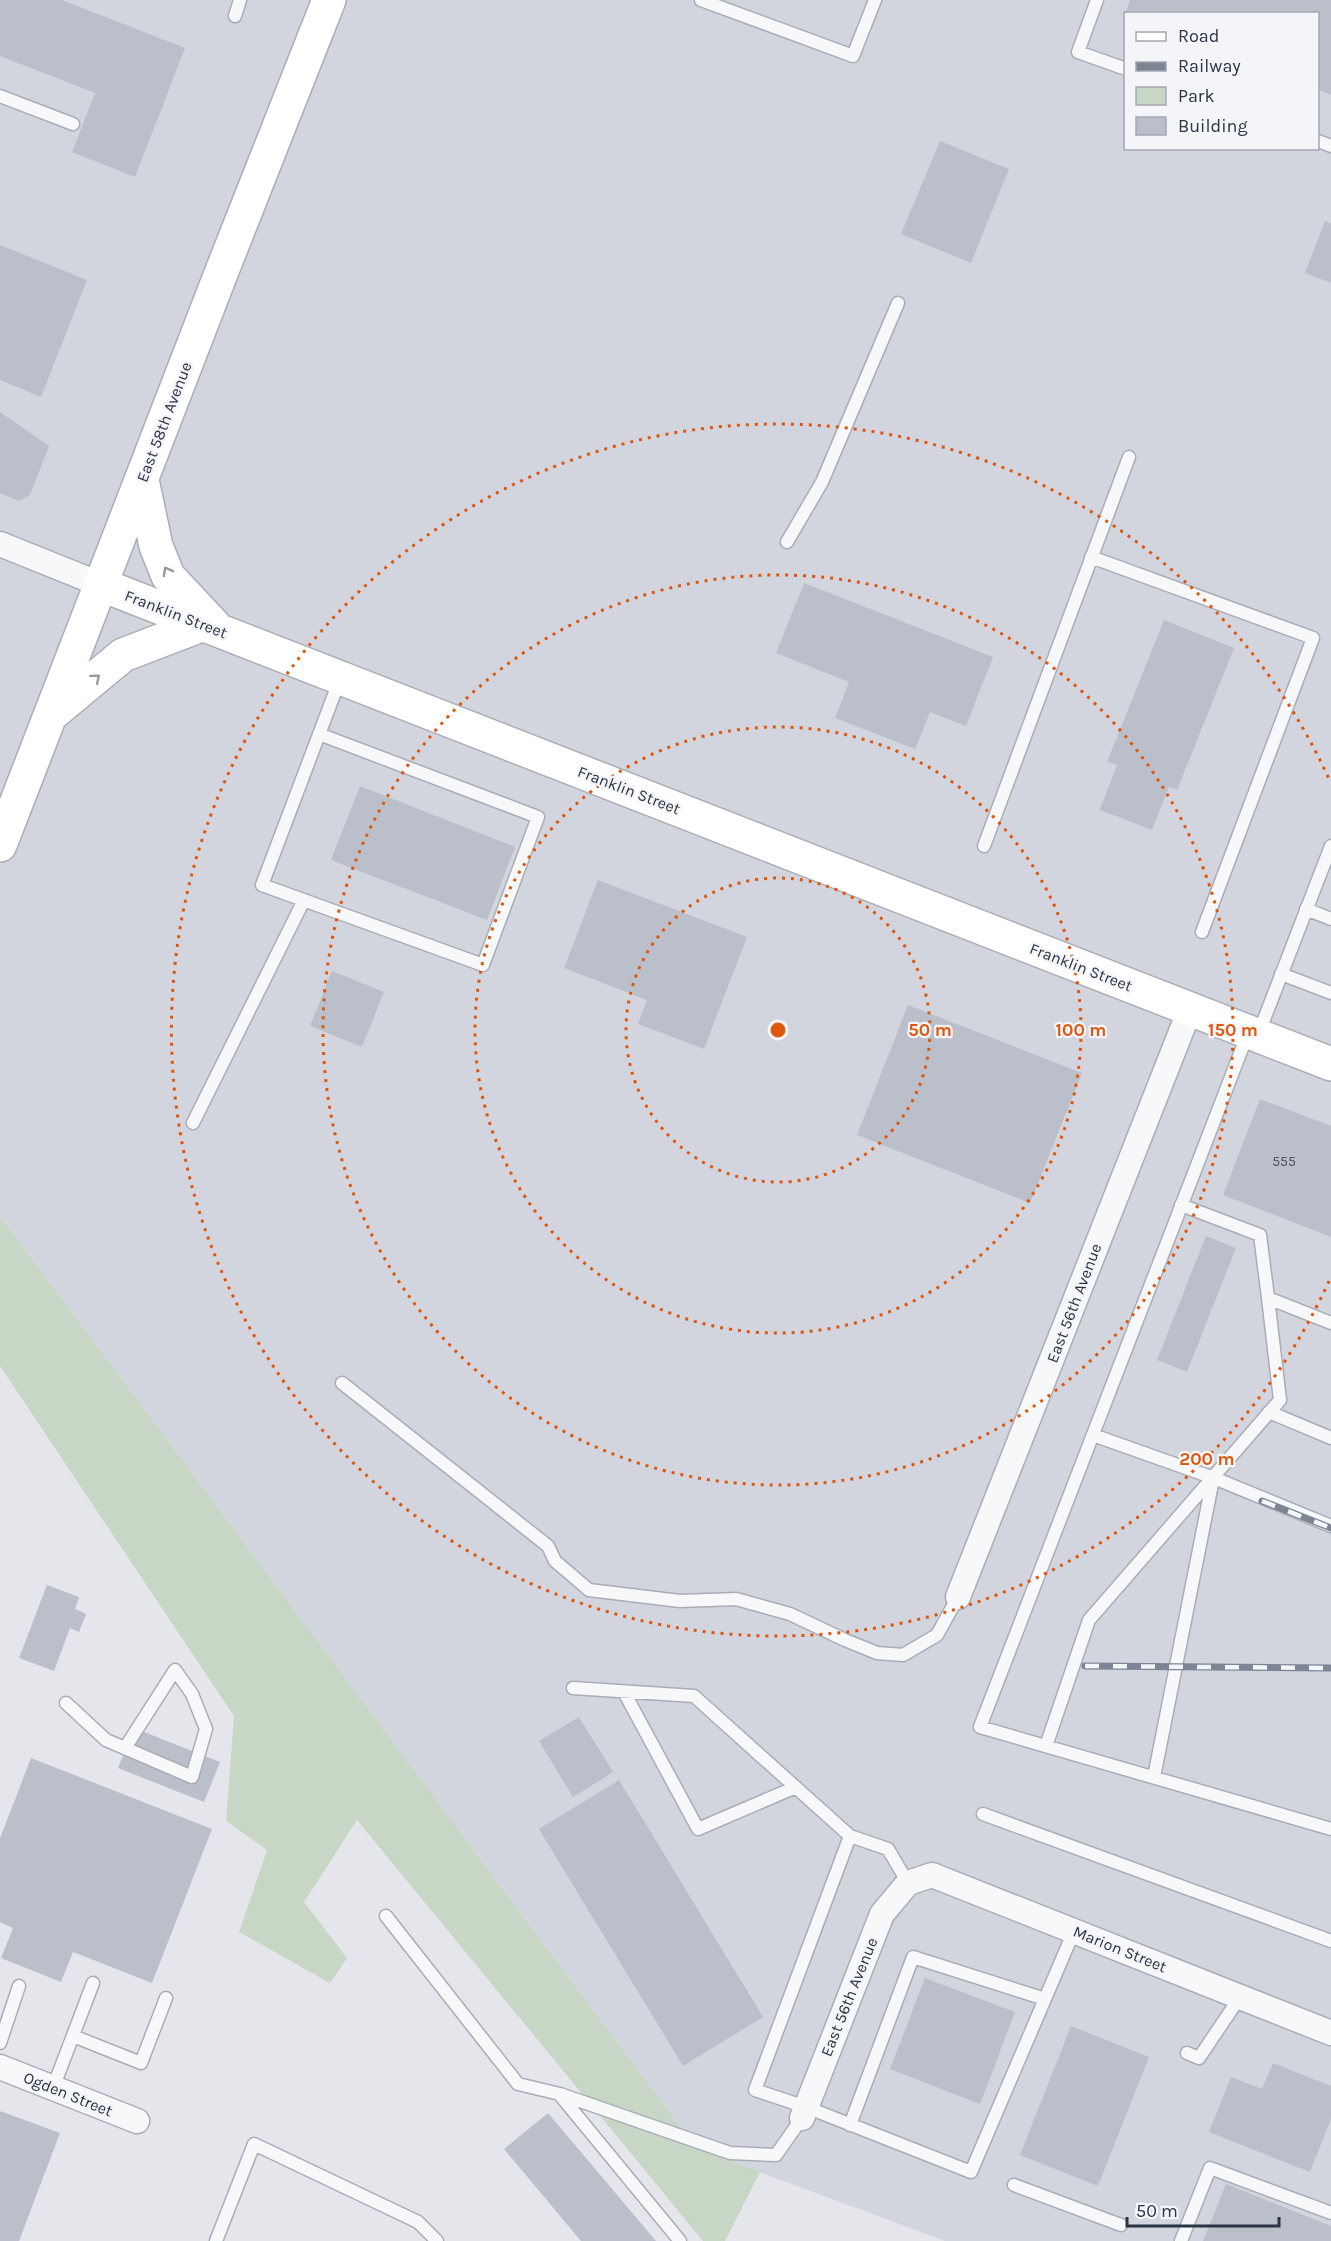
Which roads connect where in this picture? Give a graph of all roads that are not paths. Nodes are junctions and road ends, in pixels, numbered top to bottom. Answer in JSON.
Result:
{"nodes":[{"id":1,"x":240,"y":0,"type":"edge"},
{"id":2,"x":329,"y":0,"type":"edge"},
{"id":3,"x":701,"y":0,"type":"edge"},
{"id":4,"x":874,"y":0,"type":"edge"},
{"id":5,"x":1097,"y":0,"type":"edge"},
{"id":6,"x":234,"y":16,"type":"dead end"},
{"id":7,"x":1124,"y":69,"type":"edge"},
{"id":8,"x":0,"y":96,"type":"edge"},
{"id":9,"x":73,"y":124,"type":"dead end"},
{"id":10,"x":898,"y":303,"type":"dead end"},
{"id":11,"x":1129,"y":457,"type":"dead end"},
{"id":12,"x":142,"y":480,"type":"junction"},
{"id":13,"x":787,"y":542,"type":"dead end"},
{"id":14,"x":0,"y":544,"type":"edge"},
{"id":15,"x":1091,"y":557,"type":"junction"},
{"id":16,"x":102,"y":585,"type":"junction"},
{"id":17,"x":212,"y":627,"type":"junction"},
{"id":18,"x":340,"y":678,"type":"junction"},
{"id":19,"x":51,"y":715,"type":"junction"},
{"id":20,"x":319,"y":734,"type":"junction"},
{"id":21,"x":0,"y":845,"type":"edge"},
{"id":22,"x":984,"y":846,"type":"dead end"},
{"id":23,"x":1331,"y":846,"type":"edge"},
{"id":24,"x":304,"y":900,"type":"junction"},
{"id":25,"x":1306,"y":909,"type":"junction"},
{"id":26,"x":1331,"y":919,"type":"edge"},
{"id":27,"x":1202,"y":932,"type":"dead end"},
{"id":28,"x":1281,"y":974,"type":"junction"},
{"id":29,"x":1331,"y":993,"type":"edge"},
{"id":30,"x":1190,"y":1009,"type":"junction"},
{"id":31,"x":1253,"y":1034,"type":"junction"},
{"id":32,"x":1331,"y":1064,"type":"edge"},
{"id":33,"x":193,"y":1123,"type":"dead end"},
{"id":34,"x":1181,"y":1205,"type":"junction"},
{"id":35,"x":1268,"y":1298,"type":"junction"},
{"id":36,"x":1331,"y":1323,"type":"edge"},
{"id":37,"x":342,"y":1383,"type":"dead end"},
{"id":38,"x":1269,"y":1412,"type":"junction"},
{"id":39,"x":1093,"y":1435,"type":"junction"},
{"id":40,"x":1331,"y":1438,"type":"edge"},
{"id":41,"x":1214,"y":1478,"type":"junction"},
{"id":42,"x":1331,"y":1526,"type":"edge"},
{"id":43,"x":958,"y":1597,"type":"joint"},
{"id":44,"x":573,"y":1688,"type":"dead end"},
{"id":45,"x":624,"y":1692,"type":"junction"},
{"id":46,"x":66,"y":1703,"type":"dead end"},
{"id":47,"x":1046,"y":1746,"type":"junction"},
{"id":48,"x":125,"y":1748,"type":"junction"},
{"id":49,"x":1154,"y":1777,"type":"junction"},
{"id":50,"x":796,"y":1787,"type":"junction"},
{"id":51,"x":983,"y":1814,"type":"dead end"},
{"id":52,"x":1331,"y":1829,"type":"edge"},
{"id":53,"x":850,"y":1836,"type":"junction"},
{"id":54,"x":908,"y":1883,"type":"junction"},
{"id":55,"x":386,"y":1916,"type":"dead end"},
{"id":56,"x":1074,"y":1931,"type":"junction"},
{"id":57,"x":1331,"y":1941,"type":"edge"},
{"id":58,"x":93,"y":1983,"type":"dead end"},
{"id":59,"x":19,"y":1986,"type":"dead end"},
{"id":60,"x":1240,"y":1997,"type":"junction"},
{"id":61,"x":166,"y":1998,"type":"dead end"},
{"id":62,"x":1045,"y":1999,"type":"junction"},
{"id":63,"x":1331,"y":2033,"type":"edge"},
{"id":64,"x":72,"y":2036,"type":"junction"},
{"id":65,"x":0,"y":2043,"type":"edge"},
{"id":66,"x":1187,"y":2053,"type":"dead end"},
{"id":67,"x":0,"y":2067,"type":"edge"},
{"id":68,"x":53,"y":2088,"type":"junction"},
{"id":69,"x":560,"y":2094,"type":"junction"},
{"id":70,"x":804,"y":2113,"type":"junction"},
{"id":71,"x":137,"y":2121,"type":"dead end"},
{"id":72,"x":850,"y":2124,"type":"junction"},
{"id":73,"x":1014,"y":2185,"type":"dead end"},
{"id":74,"x":1331,"y":2212,"type":"edge"},
{"id":75,"x":1121,"y":2225,"type":"dead end"},
{"id":76,"x":216,"y":2241,"type":"edge"},
{"id":77,"x":437,"y":2241,"type":"edge"},
{"id":78,"x":680,"y":2241,"type":"edge"},
{"id":79,"x":1181,"y":2241,"type":"edge"}],
"edges":[{"from":1,"to":6,"type":"lane"},
{"from":2,"to":12,"type":"street","name":"East 58th Avenue"},
{"from":3,"to":4,"type":"lane"},
{"from":5,"to":7,"type":"lane"},
{"from":8,"to":9,"type":"lane"},
{"from":10,"to":13,"type":"lane"},
{"from":11,"to":15,"type":"lane"},
{"from":12,"to":16,"type":"street","name":"East 58th Avenue"},
{"from":17,"to":12,"type":"street","one_way":true},
{"from":14,"to":16,"type":"street","name":"Franklin Street"},
{"from":15,"to":22,"type":"lane"},
{"from":15,"to":27,"type":"lane"},
{"from":16,"to":17,"type":"street","name":"Franklin Street"},
{"from":16,"to":19,"type":"street","name":"East 58th Avenue"},
{"from":17,"to":18,"type":"street","name":"Franklin Street"},
{"from":19,"to":17,"type":"street","one_way":true},
{"from":18,"to":20,"type":"lane"},
{"from":18,"to":30,"type":"street","name":"Franklin Street"},
{"from":19,"to":21,"type":"street","name":"East 58th Avenue"},
{"from":20,"to":24,"type":"lane"},
{"from":20,"to":24,"type":"lane"},
{"from":23,"to":25,"type":"lane"},
{"from":24,"to":33,"type":"lane"},
{"from":25,"to":26,"type":"lane"},
{"from":25,"to":28,"type":"lane"},
{"from":28,"to":29,"type":"lane"},
{"from":28,"to":31,"type":"lane"},
{"from":30,"to":31,"type":"street","name":"Franklin Street"},
{"from":30,"to":43,"type":"street","name":"East 56th Avenue"},
{"from":31,"to":32,"type":"street","name":"Franklin Street"},
{"from":31,"to":34,"type":"lane"},
{"from":34,"to":35,"type":"lane"},
{"from":34,"to":39,"type":"lane"},
{"from":35,"to":36,"type":"lane"},
{"from":35,"to":38,"type":"lane"},
{"from":37,"to":43,"type":"lane"},
{"from":38,"to":40,"type":"lane"},
{"from":38,"to":41,"type":"lane"},
{"from":39,"to":41,"type":"lane"},
{"from":39,"to":47,"type":"lane"},
{"from":41,"to":42,"type":"lane"},
{"from":41,"to":47,"type":"lane"},
{"from":41,"to":49,"type":"lane"},
{"from":44,"to":45,"type":"lane"},
{"from":45,"to":50,"type":"lane"},
{"from":45,"to":50,"type":"lane"},
{"from":46,"to":48,"type":"lane"},
{"from":47,"to":49,"type":"lane"},
{"from":48,"to":48,"type":"lane"},
{"from":49,"to":52,"type":"lane"},
{"from":50,"to":53,"type":"lane"},
{"from":51,"to":57,"type":"lane"},
{"from":53,"to":54,"type":"lane"},
{"from":53,"to":70,"type":"lane"},
{"from":54,"to":56,"type":"street","name":"Marion Street"},
{"from":54,"to":70,"type":"street","name":"East 56th Avenue"},
{"from":55,"to":69,"type":"lane"},
{"from":56,"to":60,"type":"street","name":"Marion Street"},
{"from":56,"to":62,"type":"lane"},
{"from":58,"to":64,"type":"lane"},
{"from":59,"to":65,"type":"lane"},
{"from":60,"to":63,"type":"street","name":"Marion Street"},
{"from":60,"to":66,"type":"lane"},
{"from":61,"to":64,"type":"lane"},
{"from":62,"to":72,"type":"lane"},
{"from":62,"to":72,"type":"lane"},
{"from":64,"to":68,"type":"lane"},
{"from":67,"to":68,"type":"street","name":"Ogden Street"},
{"from":68,"to":71,"type":"street","name":"Ogden Street"},
{"from":69,"to":70,"type":"lane"},
{"from":69,"to":78,"type":"lane"},
{"from":70,"to":72,"type":"lane"},
{"from":73,"to":75,"type":"lane"},
{"from":74,"to":79,"type":"lane"},
{"from":76,"to":77,"type":"lane"}]}
